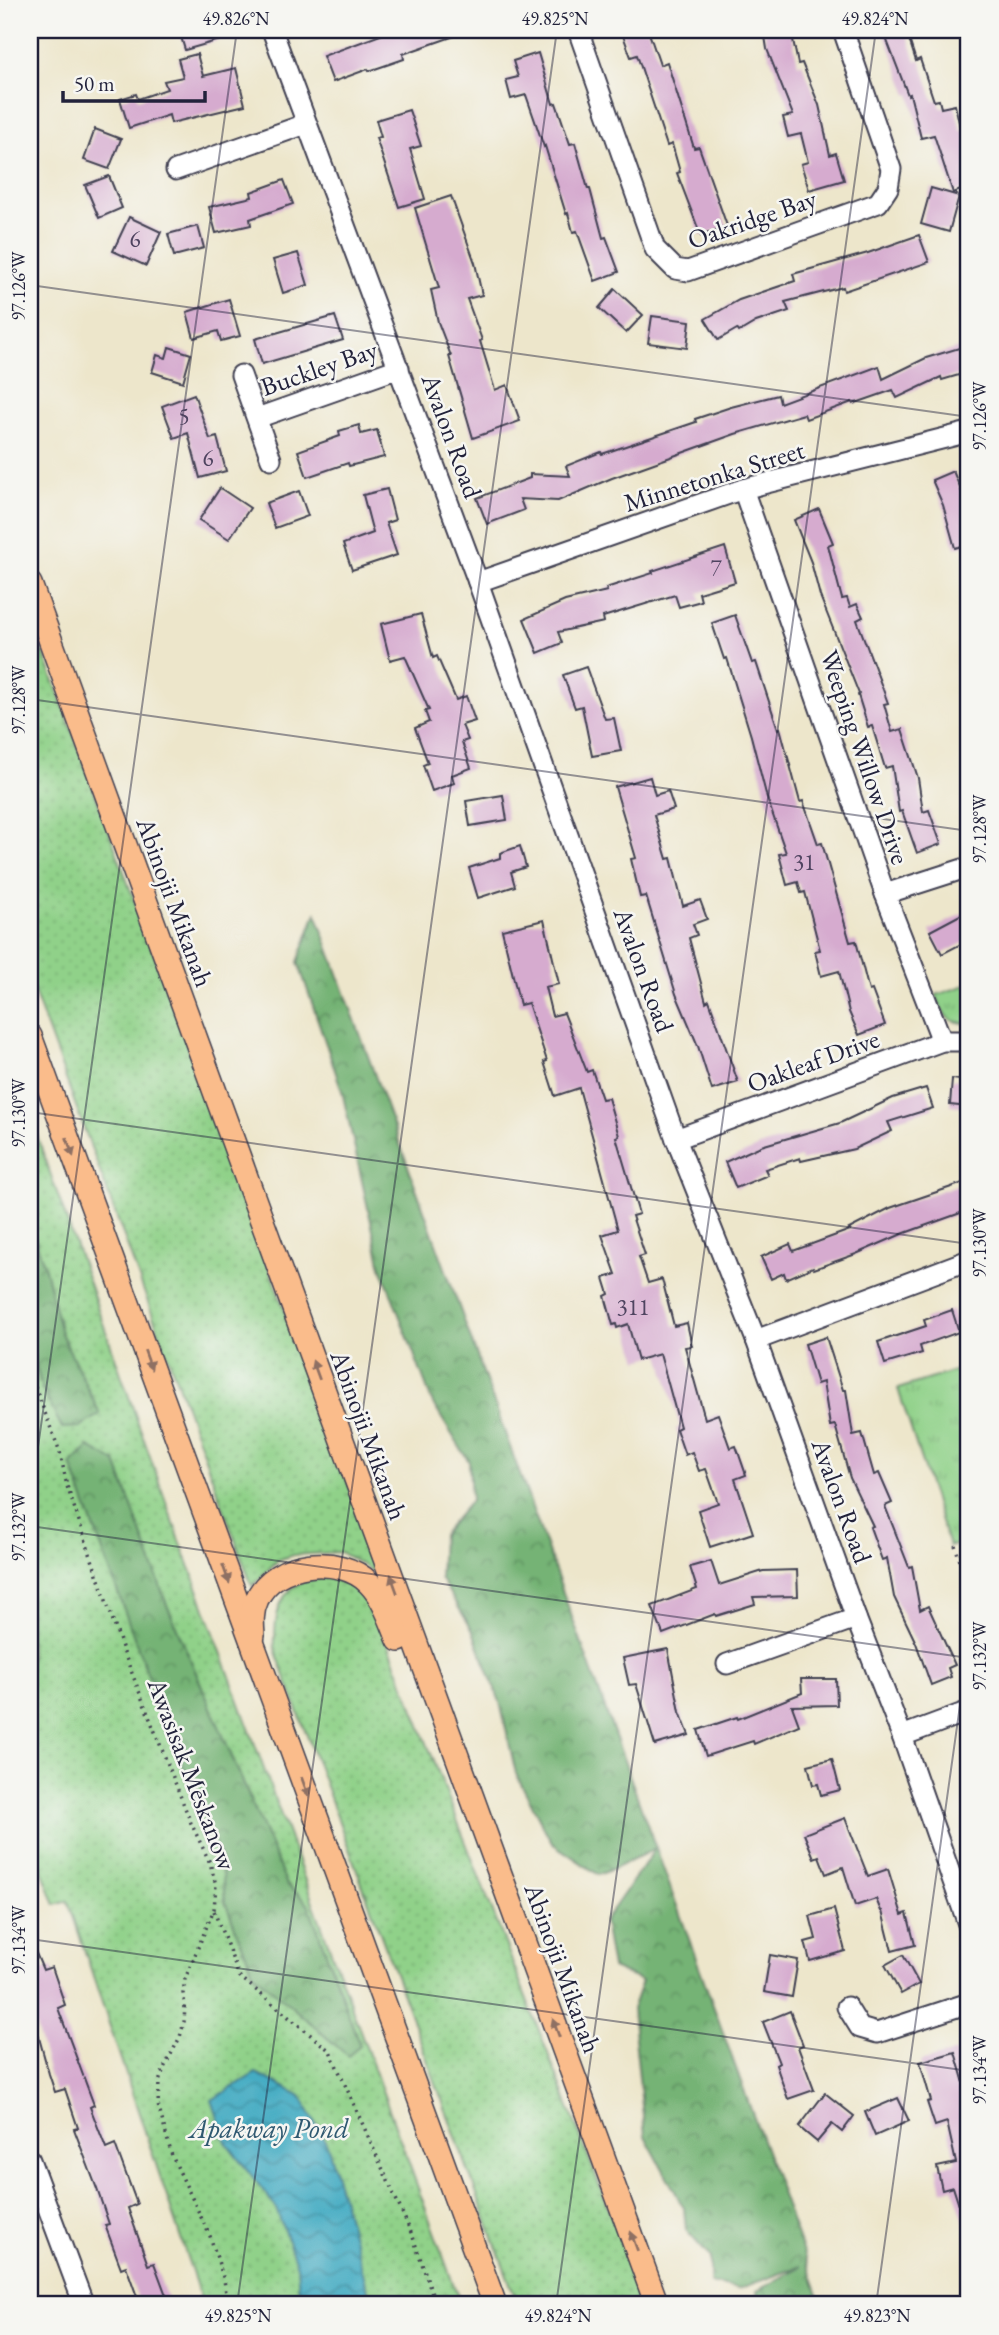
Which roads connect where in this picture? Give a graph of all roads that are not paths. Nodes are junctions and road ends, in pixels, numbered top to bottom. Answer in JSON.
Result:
{"nodes":[{"id":1,"x":272,"y":30,"type":"edge"},
{"id":2,"x":578,"y":30,"type":"edge"},
{"id":3,"x":843,"y":30,"type":"edge"},
{"id":4,"x":306,"y":124,"type":"junction"},
{"id":5,"x":176,"y":170,"type":"dead end"},
{"id":6,"x":399,"y":368,"type":"junction"},
{"id":7,"x":241,"y":376,"type":"dead end"},
{"id":8,"x":257,"y":418,"type":"junction"},
{"id":9,"x":969,"y":432,"type":"edge"},
{"id":10,"x":271,"y":459,"type":"dead end"},
{"id":11,"x":743,"y":489,"type":"junction"},
{"id":12,"x":478,"y":582,"type":"junction"},
{"id":13,"x":30,"y":584,"type":"edge"},
{"id":14,"x":969,"y":867,"type":"edge"},
{"id":15,"x":885,"y":894,"type":"junction"},
{"id":16,"x":30,"y":1036,"type":"edge"},
{"id":17,"x":942,"y":1041,"type":"junction"},
{"id":18,"x":969,"y":1041,"type":"edge"},
{"id":19,"x":676,"y":1139,"type":"junction"},
{"id":20,"x":969,"y":1260,"type":"edge"},
{"id":21,"x":756,"y":1340,"type":"junction"},
{"id":22,"x":856,"y":1618,"type":"junction"},
{"id":23,"x":253,"y":1647,"type":"junction"},
{"id":24,"x":727,"y":1664,"type":"dead end"},
{"id":25,"x":969,"y":1711,"type":"edge"},
{"id":26,"x":902,"y":1736,"type":"junction"},
{"id":27,"x":497,"y":1868,"type":"junction"},
{"id":28,"x":969,"y":1927,"type":"edge"},
{"id":29,"x":969,"y":2003,"type":"edge"},
{"id":30,"x":847,"y":2007,"type":"dead end"},
{"id":31,"x":30,"y":2160,"type":"edge"},
{"id":32,"x":84,"y":2305,"type":"edge"},
{"id":33,"x":495,"y":2305,"type":"edge"},
{"id":34,"x":657,"y":2305,"type":"edge"}],
"edges":[{"from":1,"to":4,"type":"street","name":"Avalon Road"},
{"from":2,"to":3,"type":"street","name":"Oakridge Bay"},
{"from":4,"to":5,"type":"street"},
{"from":4,"to":6,"type":"street","name":"Avalon Road"},
{"from":6,"to":8,"type":"street","name":"Buckley Bay"},
{"from":6,"to":12,"type":"street","name":"Avalon Road"},
{"from":7,"to":8,"type":"street","name":"Buckley Bay"},
{"from":8,"to":10,"type":"street","name":"Buckley Bay"},
{"from":9,"to":11,"type":"street","name":"Minnetonka Street"},
{"from":11,"to":12,"type":"street","name":"Minnetonka Street"},
{"from":11,"to":15,"type":"street","name":"Weeping Willow Drive"},
{"from":12,"to":19,"type":"street","name":"Avalon Road"},
{"from":27,"to":13,"type":"main road","name":"Abinojii Mikanah","one_way":true},
{"from":14,"to":15,"type":"street"},
{"from":15,"to":17,"type":"street","name":"Weeping Willow Drive"},
{"from":16,"to":23,"type":"main road","one_way":true},
{"from":17,"to":18,"type":"street","name":"Oakleaf Drive"},
{"from":17,"to":19,"type":"street","name":"Oakleaf Drive"},
{"from":19,"to":21,"type":"street","name":"Avalon Road"},
{"from":20,"to":21,"type":"street"},
{"from":21,"to":22,"type":"street","name":"Avalon Road"},
{"from":22,"to":24,"type":"street"},
{"from":22,"to":26,"type":"street","name":"Avalon Road"},
{"from":23,"to":27,"type":"main road"},
{"from":23,"to":33,"type":"main road","one_way":true},
{"from":25,"to":26,"type":"street"},
{"from":26,"to":28,"type":"street","name":"Avalon Road"},
{"from":34,"to":27,"type":"main road","name":"Abinojii Mikanah","one_way":true},
{"from":29,"to":30,"type":"street"},
{"from":31,"to":32,"type":"street"}]}
